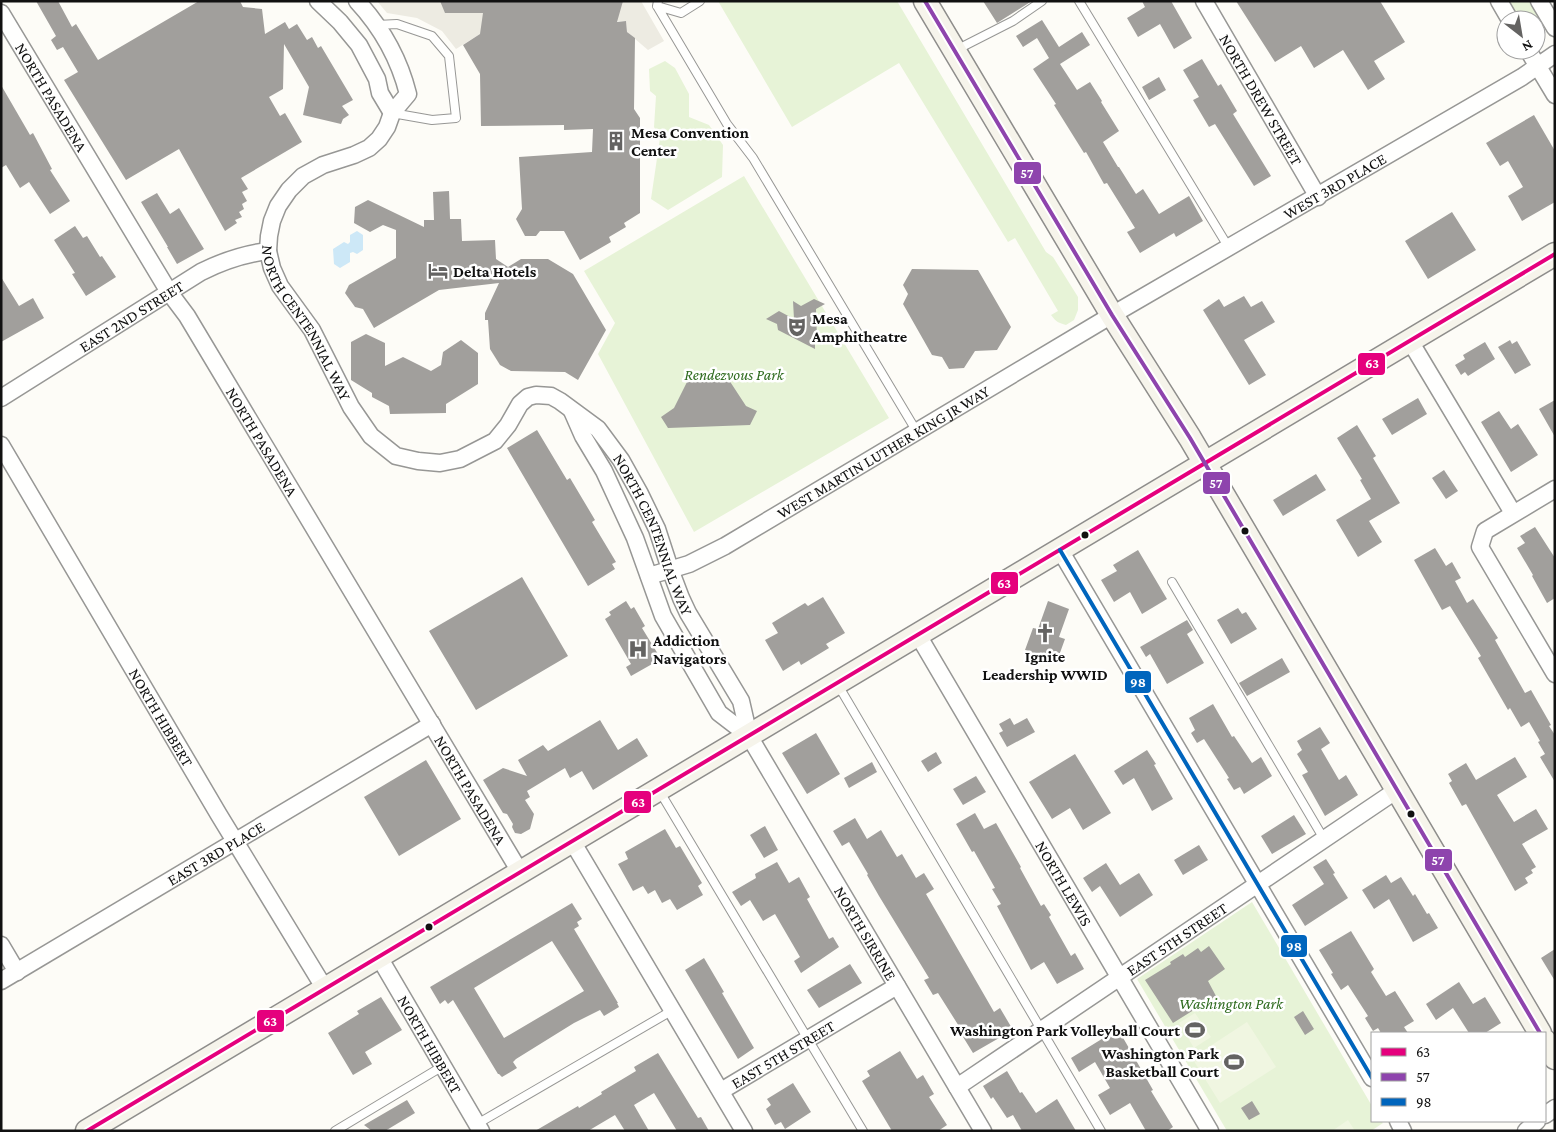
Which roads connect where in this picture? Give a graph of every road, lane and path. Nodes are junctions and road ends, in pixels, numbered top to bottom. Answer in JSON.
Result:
{"nodes":[{"id":1,"x":318,"y":1,"type":"edge"},
{"id":2,"x":357,"y":1,"type":"edge"},
{"id":3,"x":700,"y":1,"type":"edge"},
{"id":4,"x":1042,"y":1,"type":"edge"},
{"id":5,"x":1080,"y":1,"type":"edge"},
{"id":6,"x":1204,"y":1,"type":"edge"},
{"id":7,"x":1539,"y":1,"type":"edge"},
{"id":8,"x":657,"y":4,"type":"edge"},
{"id":9,"x":929,"y":4,"type":"edge"},
{"id":10,"x":1,"y":13,"type":"edge"},
{"id":11,"x":377,"y":25,"type":"junction"},
{"id":12,"x":1555,"y":28,"type":"edge"},
{"id":13,"x":955,"y":51,"type":"junction"},
{"id":14,"x":1555,"y":54,"type":"edge"},
{"id":15,"x":1534,"y":60,"type":"edge"},
{"id":16,"x":1538,"y":66,"type":"junction"},
{"id":17,"x":1555,"y":95,"type":"edge"},
{"id":18,"x":392,"y":113,"type":"junction"},
{"id":19,"x":1318,"y":197,"type":"junction"},
{"id":20,"x":1229,"y":248,"type":"junction"},
{"id":21,"x":268,"y":251,"type":"junction"},
{"id":22,"x":1555,"y":254,"type":"edge"},
{"id":23,"x":169,"y":292,"type":"junction"},
{"id":24,"x":1112,"y":315,"type":"junction"},
{"id":25,"x":1410,"y":341,"type":"junction"},
{"id":26,"x":1,"y":398,"type":"edge"},
{"id":27,"x":571,"y":409,"type":"junction"},
{"id":28,"x":917,"y":432,"type":"junction"},
{"id":29,"x":1,"y":445,"type":"edge"},
{"id":30,"x":1204,"y":463,"type":"junction"},
{"id":31,"x":1555,"y":489,"type":"edge"},
{"id":32,"x":1514,"y":513,"type":"junction"},
{"id":33,"x":1060,"y":550,"type":"junction"},
{"id":34,"x":670,"y":569,"type":"junction"},
{"id":35,"x":649,"y":576,"type":"junction"},
{"id":36,"x":1172,"y":582,"type":"dead end"},
{"id":37,"x":918,"y":635,"type":"junction"},
{"id":38,"x":1555,"y":674,"type":"edge"},
{"id":39,"x":837,"y":684,"type":"junction"},
{"id":40,"x":432,"y":724,"type":"junction"},
{"id":41,"x":750,"y":736,"type":"junction"},
{"id":42,"x":659,"y":790,"type":"junction"},
{"id":43,"x":1397,"y":790,"type":"junction"},
{"id":44,"x":1324,"y":839,"type":"junction"},
{"id":45,"x":572,"y":841,"type":"junction"},
{"id":46,"x":236,"y":842,"type":"junction"},
{"id":47,"x":520,"y":872,"type":"junction"},
{"id":48,"x":1258,"y":884,"type":"junction"},
{"id":49,"x":1,"y":945,"type":"edge"},
{"id":50,"x":380,"y":957,"type":"junction"},
{"id":51,"x":17,"y":972,"type":"junction"},
{"id":52,"x":1120,"y":977,"type":"junction"},
{"id":53,"x":1,"y":981,"type":"edge"},
{"id":54,"x":897,"y":986,"type":"junction"},
{"id":55,"x":325,"y":989,"type":"junction"},
{"id":56,"x":672,"y":1010,"type":"junction"},
{"id":57,"x":1042,"y":1030,"type":"junction"},
{"id":58,"x":1539,"y":1032,"type":"edge"},
{"id":59,"x":808,"y":1039,"type":"junction"},
{"id":60,"x":1546,"y":1043,"type":"edge"},
{"id":61,"x":1555,"y":1058,"type":"edge"},
{"id":62,"x":443,"y":1066,"type":"junction"},
{"id":63,"x":1371,"y":1076,"type":"edge"},
{"id":64,"x":957,"y":1087,"type":"junction"},
{"id":65,"x":721,"y":1091,"type":"junction"},
{"id":66,"x":1536,"y":1122,"type":"edge"},
{"id":67,"x":479,"y":1127,"type":"edge"},
{"id":68,"x":87,"y":1131,"type":"edge"},
{"id":69,"x":335,"y":1131,"type":"edge"},
{"id":70,"x":744,"y":1131,"type":"edge"},
{"id":71,"x":863,"y":1131,"type":"edge"},
{"id":72,"x":983,"y":1131,"type":"edge"},
{"id":73,"x":1101,"y":1131,"type":"edge"},
{"id":74,"x":1210,"y":1131,"type":"edge"},
{"id":75,"x":1526,"y":1131,"type":"edge"}],
"edges":[{"from":1,"to":18,"type":"street"},
{"from":2,"to":11,"type":"street","name":"NORTH CENTENNIAL WAY"},
{"from":3,"to":8,"type":"lane"},
{"from":4,"to":13,"type":"lane"},
{"from":5,"to":20,"type":"lane"},
{"from":6,"to":19,"type":"street","name":"NORTH DREW STREET"},
{"from":7,"to":12,"type":"street"},
{"from":8,"to":28,"type":"lane"},
{"from":9,"to":13,"type":"main road"},
{"from":10,"to":23,"type":"street","name":"NORTH PASADENA"},
{"from":11,"to":18,"type":"street","name":"NORTH CENTENNIAL WAY"},
{"from":11,"to":18,"type":"lane"},
{"from":13,"to":24,"type":"main road"},
{"from":14,"to":16,"type":"street","name":"WEST 3RD PLACE"},
{"from":15,"to":16,"type":"street"},
{"from":16,"to":17,"type":"street"},
{"from":16,"to":19,"type":"street","name":"WEST 3RD PLACE"},
{"from":18,"to":21,"type":"street","name":"NORTH CENTENNIAL WAY"},
{"from":19,"to":20,"type":"street","name":"WEST 3RD PLACE"},
{"from":20,"to":24,"type":"street","name":"WEST 3RD PLACE"},
{"from":21,"to":23,"type":"street","name":"EAST 2ND STREET"},
{"from":21,"to":27,"type":"street","name":"NORTH CENTENNIAL WAY"},
{"from":22,"to":25,"type":"main road"},
{"from":23,"to":26,"type":"street","name":"EAST 2ND STREET"},
{"from":23,"to":40,"type":"street","name":"NORTH PASADENA"},
{"from":24,"to":28,"type":"street","name":"WEST MARTIN LUTHER KING JR WAY"},
{"from":24,"to":30,"type":"main road"},
{"from":25,"to":30,"type":"main road"},
{"from":25,"to":32,"type":"street"},
{"from":27,"to":34,"type":"street","name":"NORTH CENTENNIAL WAY"},
{"from":27,"to":35,"type":"street","name":"NORTH CENTENNIAL WAY"},
{"from":28,"to":34,"type":"street","name":"WEST MARTIN LUTHER KING JR WAY"},
{"from":29,"to":46,"type":"street","name":"NORTH HIBBERT"},
{"from":30,"to":33,"type":"main road"},
{"from":30,"to":43,"type":"main road"},
{"from":31,"to":32,"type":"street"},
{"from":32,"to":38,"type":"street"},
{"from":33,"to":37,"type":"main road"},
{"from":33,"to":48,"type":"street"},
{"from":34,"to":35,"type":"street","name":"WEST MARTIN LUTHER KING JR WAY"},
{"from":34,"to":41,"type":"street","name":"NORTH CENTENNIAL WAY"},
{"from":35,"to":41,"type":"street","name":"NORTH CENTENNIAL WAY"},
{"from":36,"to":44,"type":"lane"},
{"from":37,"to":39,"type":"main road"},
{"from":37,"to":52,"type":"street","name":"NORTH LEWIS"},
{"from":39,"to":41,"type":"main road"},
{"from":39,"to":57,"type":"lane"},
{"from":40,"to":46,"type":"street","name":"EAST 3RD PLACE"},
{"from":40,"to":47,"type":"street","name":"NORTH PASADENA"},
{"from":41,"to":42,"type":"main road"},
{"from":41,"to":54,"type":"street","name":"NORTH SIRRINE"},
{"from":42,"to":45,"type":"main road"},
{"from":42,"to":59,"type":"lane"},
{"from":43,"to":44,"type":"street","name":"EAST 5TH STREET"},
{"from":43,"to":58,"type":"main road"},
{"from":44,"to":48,"type":"street","name":"EAST 5TH STREET"},
{"from":45,"to":47,"type":"main road"},
{"from":45,"to":56,"type":"street"},
{"from":46,"to":51,"type":"street","name":"EAST 3RD PLACE"},
{"from":46,"to":55,"type":"street","name":"NORTH HIBBERT"},
{"from":47,"to":50,"type":"main road"},
{"from":48,"to":52,"type":"street","name":"EAST 5TH STREET"},
{"from":48,"to":63,"type":"street"},
{"from":49,"to":51,"type":"street"},
{"from":50,"to":55,"type":"main road"},
{"from":50,"to":62,"type":"street","name":"NORTH HIBBERT"},
{"from":51,"to":53,"type":"street","name":"EAST 3RD PLACE"},
{"from":52,"to":57,"type":"street","name":"EAST 5TH STREET"},
{"from":52,"to":74,"type":"street","name":"NORTH LEWIS"},
{"from":54,"to":59,"type":"street","name":"EAST 5TH STREET"},
{"from":54,"to":64,"type":"street","name":"NORTH SIRRINE"},
{"from":55,"to":68,"type":"main road"},
{"from":56,"to":65,"type":"street"},
{"from":56,"to":67,"type":"lane"},
{"from":57,"to":64,"type":"street","name":"EAST 5TH STREET"},
{"from":57,"to":73,"type":"lane"},
{"from":59,"to":65,"type":"street","name":"EAST 5TH STREET"},
{"from":59,"to":71,"type":"lane"},
{"from":60,"to":61,"type":"main road"},
{"from":62,"to":67,"type":"street","name":"NORTH HIBBERT"},
{"from":62,"to":69,"type":"lane"},
{"from":64,"to":72,"type":"street","name":"NORTH SIRRINE"},
{"from":65,"to":70,"type":"street"},
{"from":66,"to":75,"type":"street"}]}
